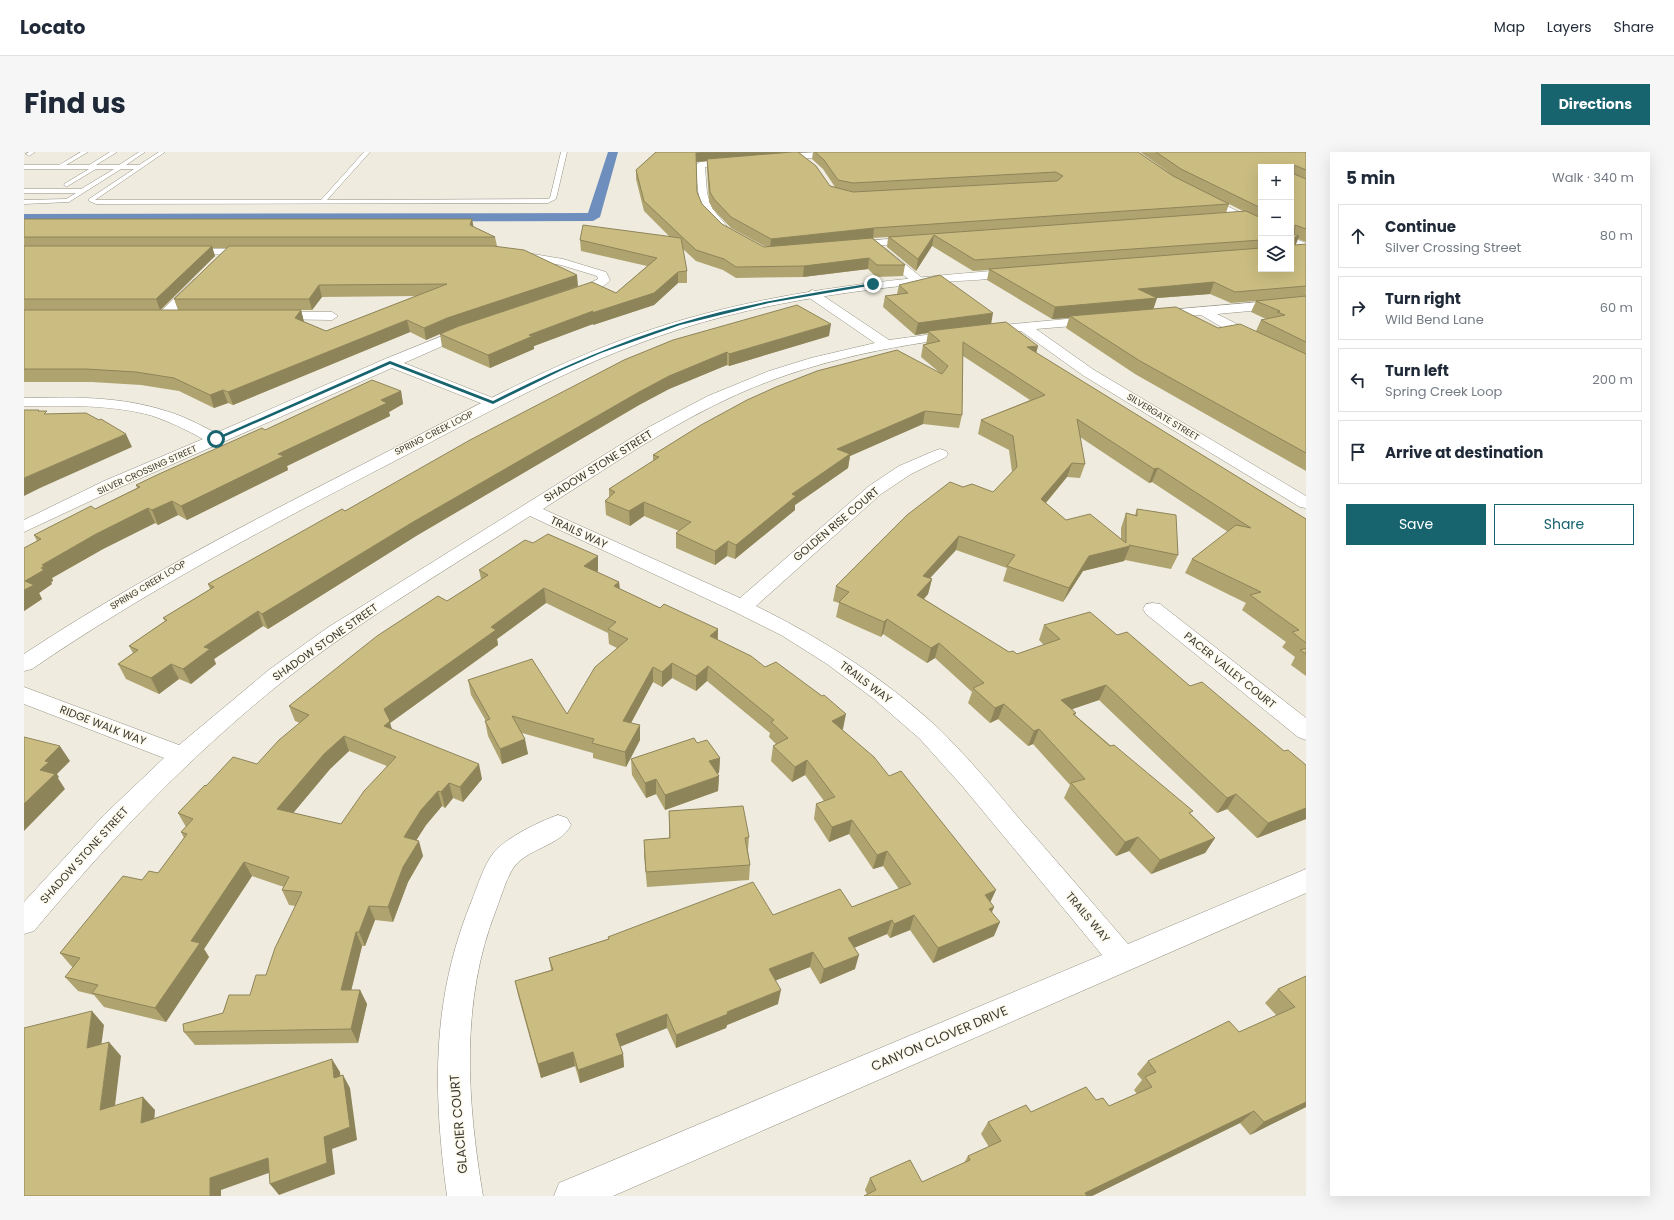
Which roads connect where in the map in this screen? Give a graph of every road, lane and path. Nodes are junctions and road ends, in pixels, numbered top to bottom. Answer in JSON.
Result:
{"nodes":[{"id":1,"x":85,"y":152,"type":"edge"},
{"id":2,"x":114,"y":152,"type":"edge"},
{"id":3,"x":142,"y":152,"type":"edge"},
{"id":4,"x":162,"y":152,"type":"edge"},
{"id":5,"x":367,"y":152,"type":"edge"},
{"id":6,"x":564,"y":152,"type":"edge"},
{"id":7,"x":854,"y":153,"type":"edge"},
{"id":8,"x":798,"y":156,"type":"junction"},
{"id":9,"x":760,"y":159,"type":"edge"},
{"id":10,"x":745,"y":161,"type":"edge"},
{"id":11,"x":810,"y":164,"type":"edge"},
{"id":12,"x":24,"y":167,"type":"edge"},
{"id":13,"x":59,"y":167,"type":"junction"},
{"id":14,"x":92,"y":167,"type":"junction"},
{"id":15,"x":120,"y":167,"type":"junction"},
{"id":16,"x":140,"y":167,"type":"junction"},
{"id":17,"x":69,"y":174,"type":"dead end"},
{"id":18,"x":84,"y":174,"type":"junction"},
{"id":19,"x":66,"y":185,"type":"dead end"},
{"id":20,"x":24,"y":191,"type":"edge"},
{"id":21,"x":84,"y":191,"type":"junction"},
{"id":22,"x":1195,"y":194,"type":"edge"},
{"id":23,"x":323,"y":201,"type":"junction"},
{"id":24,"x":24,"y":202,"type":"edge"},
{"id":25,"x":1244,"y":217,"type":"junction"},
{"id":26,"x":1220,"y":219,"type":"edge"},
{"id":27,"x":1258,"y":224,"type":"edge"},
{"id":28,"x":732,"y":234,"type":"edge"},
{"id":29,"x":928,"y":239,"type":"edge"},
{"id":30,"x":1294,"y":241,"type":"edge"},
{"id":31,"x":873,"y":243,"type":"junction"},
{"id":32,"x":836,"y":246,"type":"edge"},
{"id":33,"x":1306,"y":247,"type":"edge"},
{"id":34,"x":1306,"y":250,"type":"edge"},
{"id":35,"x":174,"y":252,"type":"edge"},
{"id":36,"x":229,"y":252,"type":"junction"},
{"id":37,"x":261,"y":252,"type":"edge"},
{"id":38,"x":1294,"y":252,"type":"edge"},
{"id":39,"x":500,"y":253,"type":"edge"},
{"id":40,"x":218,"y":262,"type":"edge"},
{"id":41,"x":1034,"y":271,"type":"edge"},
{"id":42,"x":207,"y":273,"type":"edge"},
{"id":43,"x":917,"y":280,"type":"junction"},
{"id":44,"x":812,"y":294,"type":"junction"},
{"id":45,"x":556,"y":299,"type":"edge"},
{"id":46,"x":1306,"y":302,"type":"edge"},
{"id":47,"x":1204,"y":311,"type":"junction"},
{"id":48,"x":149,"y":316,"type":"edge"},
{"id":49,"x":164,"y":316,"type":"junction"},
{"id":50,"x":179,"y":316,"type":"edge"},
{"id":51,"x":264,"y":316,"type":"edge"},
{"id":52,"x":332,"y":316,"type":"dead end"},
{"id":53,"x":1141,"y":316,"type":"edge"},
{"id":54,"x":1118,"y":318,"type":"edge"},
{"id":55,"x":481,"y":324,"type":"edge"},
{"id":56,"x":1024,"y":326,"type":"junction"},
{"id":57,"x":886,"y":344,"type":"junction"},
{"id":58,"x":390,"y":362,"type":"junction"},
{"id":59,"x":1306,"y":364,"type":"edge"},
{"id":60,"x":24,"y":402,"type":"edge"},
{"id":61,"x":493,"y":403,"type":"junction"},
{"id":62,"x":216,"y":439,"type":"junction"},
{"id":63,"x":940,"y":454,"type":"dead end"},
{"id":64,"x":1306,"y":502,"type":"edge"},
{"id":65,"x":529,"y":509,"type":"junction"},
{"id":66,"x":24,"y":527,"type":"edge"},
{"id":67,"x":742,"y":607,"type":"junction"},
{"id":68,"x":1153,"y":609,"type":"dead end"},
{"id":69,"x":24,"y":664,"type":"edge"},
{"id":70,"x":24,"y":695,"type":"edge"},
{"id":71,"x":1306,"y":731,"type":"edge"},
{"id":72,"x":181,"y":755,"type":"junction"},
{"id":73,"x":558,"y":825,"type":"dead end"},
{"id":74,"x":1306,"y":881,"type":"edge"},
{"id":75,"x":24,"y":922,"type":"edge"},
{"id":76,"x":1123,"y":959,"type":"junction"},
{"id":77,"x":465,"y":1196,"type":"edge"},
{"id":78,"x":572,"y":1196,"type":"edge"}],
"edges":[{"from":1,"to":13,"type":"lane"},
{"from":2,"to":14,"type":"lane"},
{"from":3,"to":15,"type":"lane"},
{"from":4,"to":16,"type":"lane"},
{"from":5,"to":23,"type":"lane"},
{"from":6,"to":23,"type":"lane"},
{"from":7,"to":8,"type":"street"},
{"from":8,"to":9,"type":"street"},
{"from":8,"to":11,"type":"street"},
{"from":10,"to":28,"type":"street"},
{"from":12,"to":13,"type":"lane"},
{"from":13,"to":14,"type":"lane"},
{"from":14,"to":15,"type":"lane"},
{"from":14,"to":18,"type":"lane"},
{"from":15,"to":16,"type":"lane"},
{"from":15,"to":21,"type":"lane"},
{"from":16,"to":23,"type":"lane"},
{"from":17,"to":18,"type":"lane"},
{"from":18,"to":19,"type":"lane"},
{"from":20,"to":21,"type":"lane"},
{"from":21,"to":24,"type":"lane"},
{"from":22,"to":25,"type":"street"},
{"from":25,"to":26,"type":"street"},
{"from":25,"to":27,"type":"street"},
{"from":29,"to":31,"type":"street"},
{"from":30,"to":33,"type":"street"},
{"from":31,"to":32,"type":"street"},
{"from":31,"to":43,"type":"street"},
{"from":34,"to":38,"type":"street"},
{"from":35,"to":36,"type":"street"},
{"from":36,"to":37,"type":"street"},
{"from":36,"to":40,"type":"street"},
{"from":39,"to":45,"type":"street"},
{"from":41,"to":43,"type":"street","name":"SPRING CREEK LOOP"},
{"from":42,"to":49,"type":"street"},
{"from":43,"to":44,"type":"street","name":"SPRING CREEK LOOP"},
{"from":44,"to":57,"type":"street"},
{"from":44,"to":61,"type":"street","name":"SPRING CREEK LOOP"},
{"from":46,"to":47,"type":"street"},
{"from":47,"to":53,"type":"street"},
{"from":47,"to":59,"type":"street"},
{"from":48,"to":49,"type":"street"},
{"from":49,"to":50,"type":"street"},
{"from":51,"to":52,"type":"street"},
{"from":54,"to":56,"type":"street","name":"SHADOW STONE STREET"},
{"from":55,"to":58,"type":"street","name":"SILVER CROSSING STREET"},
{"from":56,"to":57,"type":"street","name":"SHADOW STONE STREET"},
{"from":56,"to":64,"type":"street","name":"SILVERGATE STREET"},
{"from":57,"to":65,"type":"street","name":"SHADOW STONE STREET"},
{"from":58,"to":61,"type":"street"},
{"from":58,"to":62,"type":"street","name":"SILVER CROSSING STREET"},
{"from":60,"to":62,"type":"street"},
{"from":61,"to":69,"type":"street","name":"SPRING CREEK LOOP"},
{"from":62,"to":66,"type":"street","name":"SILVER CROSSING STREET"},
{"from":63,"to":67,"type":"street","name":"GOLDEN RISE COURT"},
{"from":65,"to":67,"type":"street","name":"TRAILS WAY"},
{"from":65,"to":72,"type":"street","name":"SHADOW STONE STREET"},
{"from":67,"to":76,"type":"street","name":"TRAILS WAY"},
{"from":68,"to":71,"type":"street","name":"PACER VALLEY COURT"},
{"from":70,"to":72,"type":"street","name":"RIDGE WALK WAY"},
{"from":72,"to":75,"type":"street","name":"SHADOW STONE STREET"},
{"from":73,"to":77,"type":"street","name":"GLACIER COURT"},
{"from":74,"to":76,"type":"street","name":"CANYON CLOVER DRIVE"},
{"from":76,"to":78,"type":"street","name":"CANYON CLOVER DRIVE"}]}
